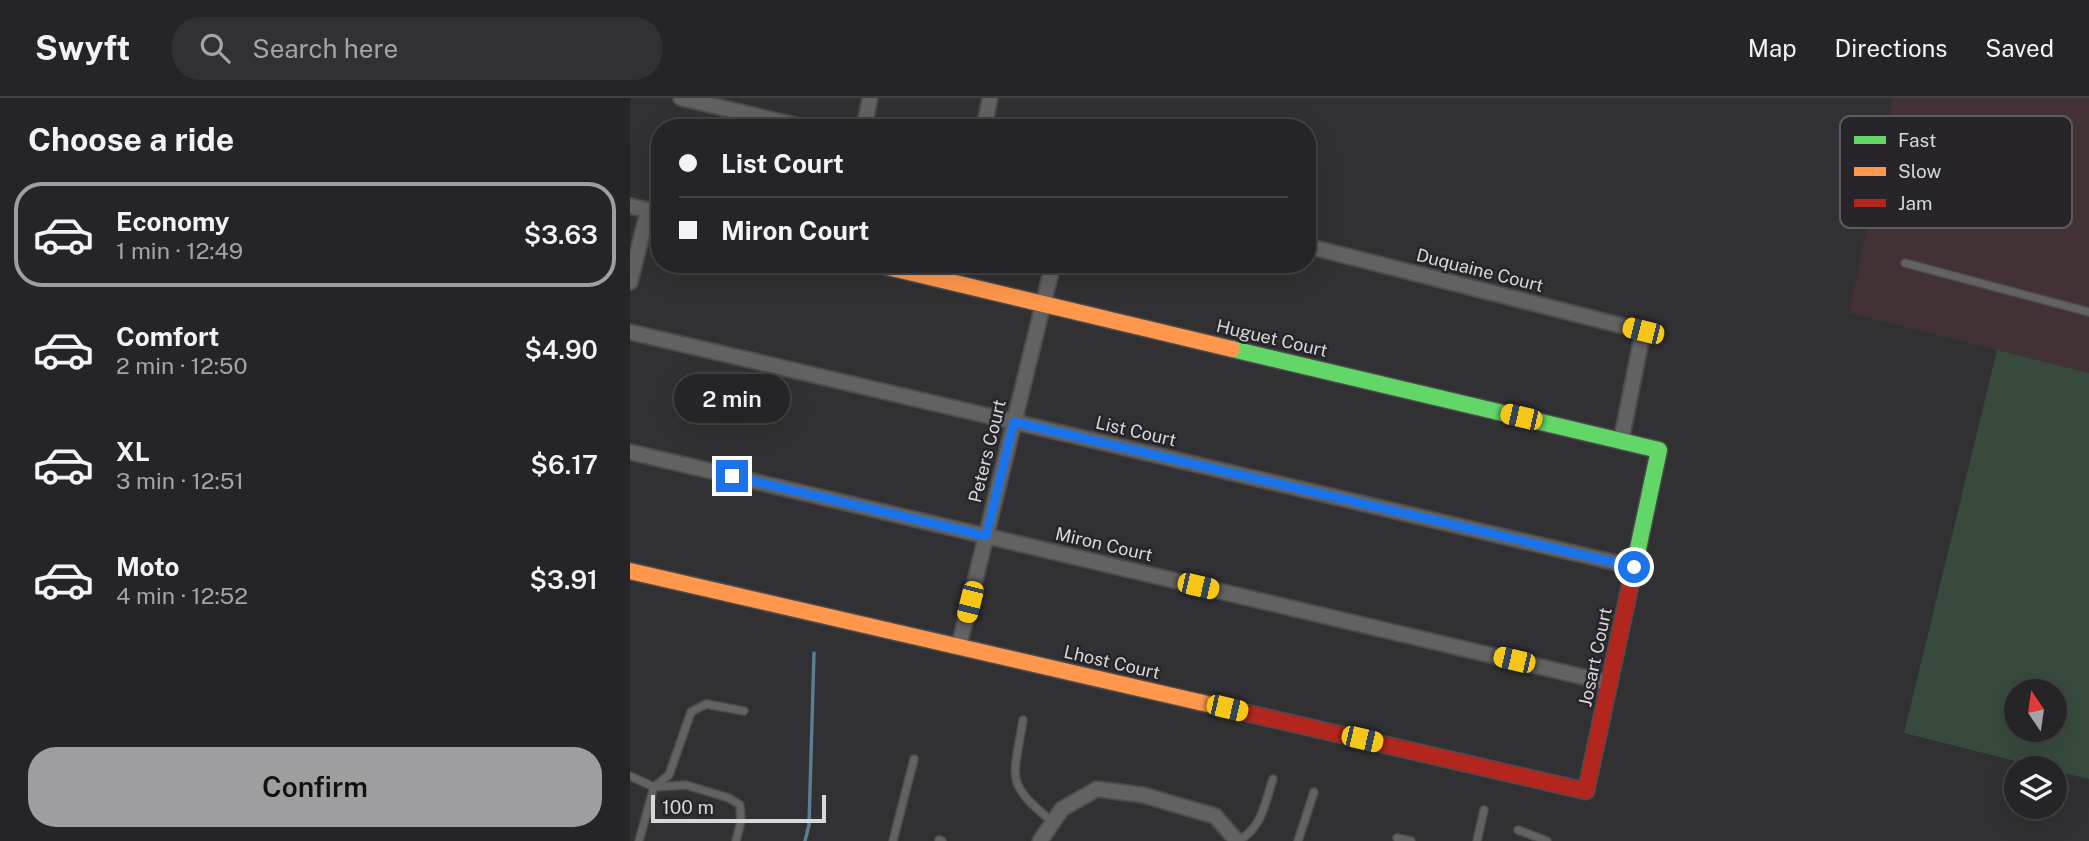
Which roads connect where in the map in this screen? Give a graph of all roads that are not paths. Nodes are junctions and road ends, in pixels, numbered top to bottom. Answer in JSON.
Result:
{"nodes":[{"id":1,"x":681,"y":98,"type":"edge"},
{"id":2,"x":750,"y":98,"type":"edge"},
{"id":3,"x":870,"y":98,"type":"edge"},
{"id":4,"x":990,"y":98,"type":"edge"},
{"id":5,"x":747,"y":114,"type":"junction"},
{"id":6,"x":768,"y":119,"type":"edge"},
{"id":7,"x":866,"y":119,"type":"edge"},
{"id":8,"x":986,"y":119,"type":"edge"},
{"id":9,"x":630,"y":206,"type":"edge"},
{"id":10,"x":651,"y":211,"type":"edge"},
{"id":11,"x":651,"y":221,"type":"edge"},
{"id":12,"x":1316,"y":248,"type":"edge"},
{"id":13,"x":1905,"y":263,"type":"dead end"},
{"id":14,"x":913,"y":273,"type":"edge"},
{"id":15,"x":1051,"y":273,"type":"edge"},
{"id":16,"x":630,"y":282,"type":"edge"},
{"id":17,"x":1043,"y":304,"type":"junction"},
{"id":18,"x":2089,"y":312,"type":"edge"},
{"id":19,"x":630,"y":332,"type":"edge"},
{"id":20,"x":1014,"y":422,"type":"junction"},
{"id":21,"x":1621,"y":441,"type":"junction"},
{"id":22,"x":1659,"y":450,"type":"joint"},
{"id":23,"x":630,"y":452,"type":"edge"},
{"id":24,"x":986,"y":536,"type":"junction"},
{"id":25,"x":1634,"y":567,"type":"junction"},
{"id":26,"x":630,"y":571,"type":"edge"},
{"id":27,"x":959,"y":646,"type":"junction"},
{"id":28,"x":1609,"y":683,"type":"junction"},
{"id":29,"x":744,"y":711,"type":"dead end"},
{"id":30,"x":1023,"y":720,"type":"dead end"},
{"id":31,"x":914,"y":759,"type":"dead end"},
{"id":32,"x":630,"y":776,"type":"edge"},
{"id":33,"x":1273,"y":779,"type":"dead end"},
{"id":34,"x":654,"y":787,"type":"junction"},
{"id":35,"x":1586,"y":791,"type":"joint"},
{"id":36,"x":1314,"y":792,"type":"dead end"},
{"id":37,"x":1484,"y":810,"type":"dead end"},
{"id":38,"x":1053,"y":822,"type":"junction"},
{"id":39,"x":1518,"y":830,"type":"dead end"},
{"id":40,"x":1397,"y":838,"type":"dead end"},
{"id":41,"x":639,"y":841,"type":"edge"},
{"id":42,"x":736,"y":841,"type":"edge"},
{"id":43,"x":893,"y":841,"type":"edge"},
{"id":44,"x":1040,"y":841,"type":"edge"},
{"id":45,"x":1237,"y":841,"type":"edge"},
{"id":46,"x":1298,"y":841,"type":"edge"},
{"id":47,"x":1411,"y":841,"type":"edge"},
{"id":48,"x":1477,"y":841,"type":"edge"},
{"id":49,"x":1547,"y":841,"type":"edge"}],
"edges":[{"from":1,"to":5,"type":"street"},
{"from":2,"to":5,"type":"street"},
{"from":3,"to":7,"type":"street"},
{"from":4,"to":8,"type":"street"},
{"from":5,"to":6,"type":"street"},
{"from":9,"to":10,"type":"street"},
{"from":11,"to":16,"type":"street"},
{"from":12,"to":21,"type":"street","name":"Duquaine Court"},
{"from":13,"to":18,"type":"lane"},
{"from":14,"to":17,"type":"street","name":"Huguet Court"},
{"from":15,"to":17,"type":"street","name":"Peters Court"},
{"from":17,"to":20,"type":"street","name":"Peters Court"},
{"from":17,"to":21,"type":"street","name":"Huguet Court"},
{"from":19,"to":20,"type":"street","name":"List Court"},
{"from":20,"to":24,"type":"street","name":"Peters Court"},
{"from":20,"to":25,"type":"street","name":"List Court"},
{"from":21,"to":22,"type":"street","name":"Huguet Court"},
{"from":22,"to":25,"type":"street","name":"Josart Court"},
{"from":23,"to":24,"type":"street","name":"Miron Court"},
{"from":24,"to":27,"type":"street","name":"Peters Court"},
{"from":24,"to":28,"type":"street","name":"Miron Court"},
{"from":25,"to":28,"type":"street","name":"Josart Court"},
{"from":26,"to":27,"type":"street","name":"Lhost Court"},
{"from":27,"to":35,"type":"street","name":"Lhost Court"},
{"from":28,"to":35,"type":"street","name":"Josart Court"},
{"from":29,"to":34,"type":"lane"},
{"from":30,"to":38,"type":"lane"},
{"from":31,"to":43,"type":"lane"},
{"from":32,"to":34,"type":"lane"},
{"from":33,"to":45,"type":"lane"},
{"from":34,"to":41,"type":"lane"},
{"from":34,"to":42,"type":"lane"},
{"from":36,"to":46,"type":"lane"},
{"from":37,"to":48,"type":"lane"},
{"from":38,"to":44,"type":"street"},
{"from":38,"to":45,"type":"street"},
{"from":39,"to":49,"type":"lane"},
{"from":40,"to":47,"type":"lane"}]}
